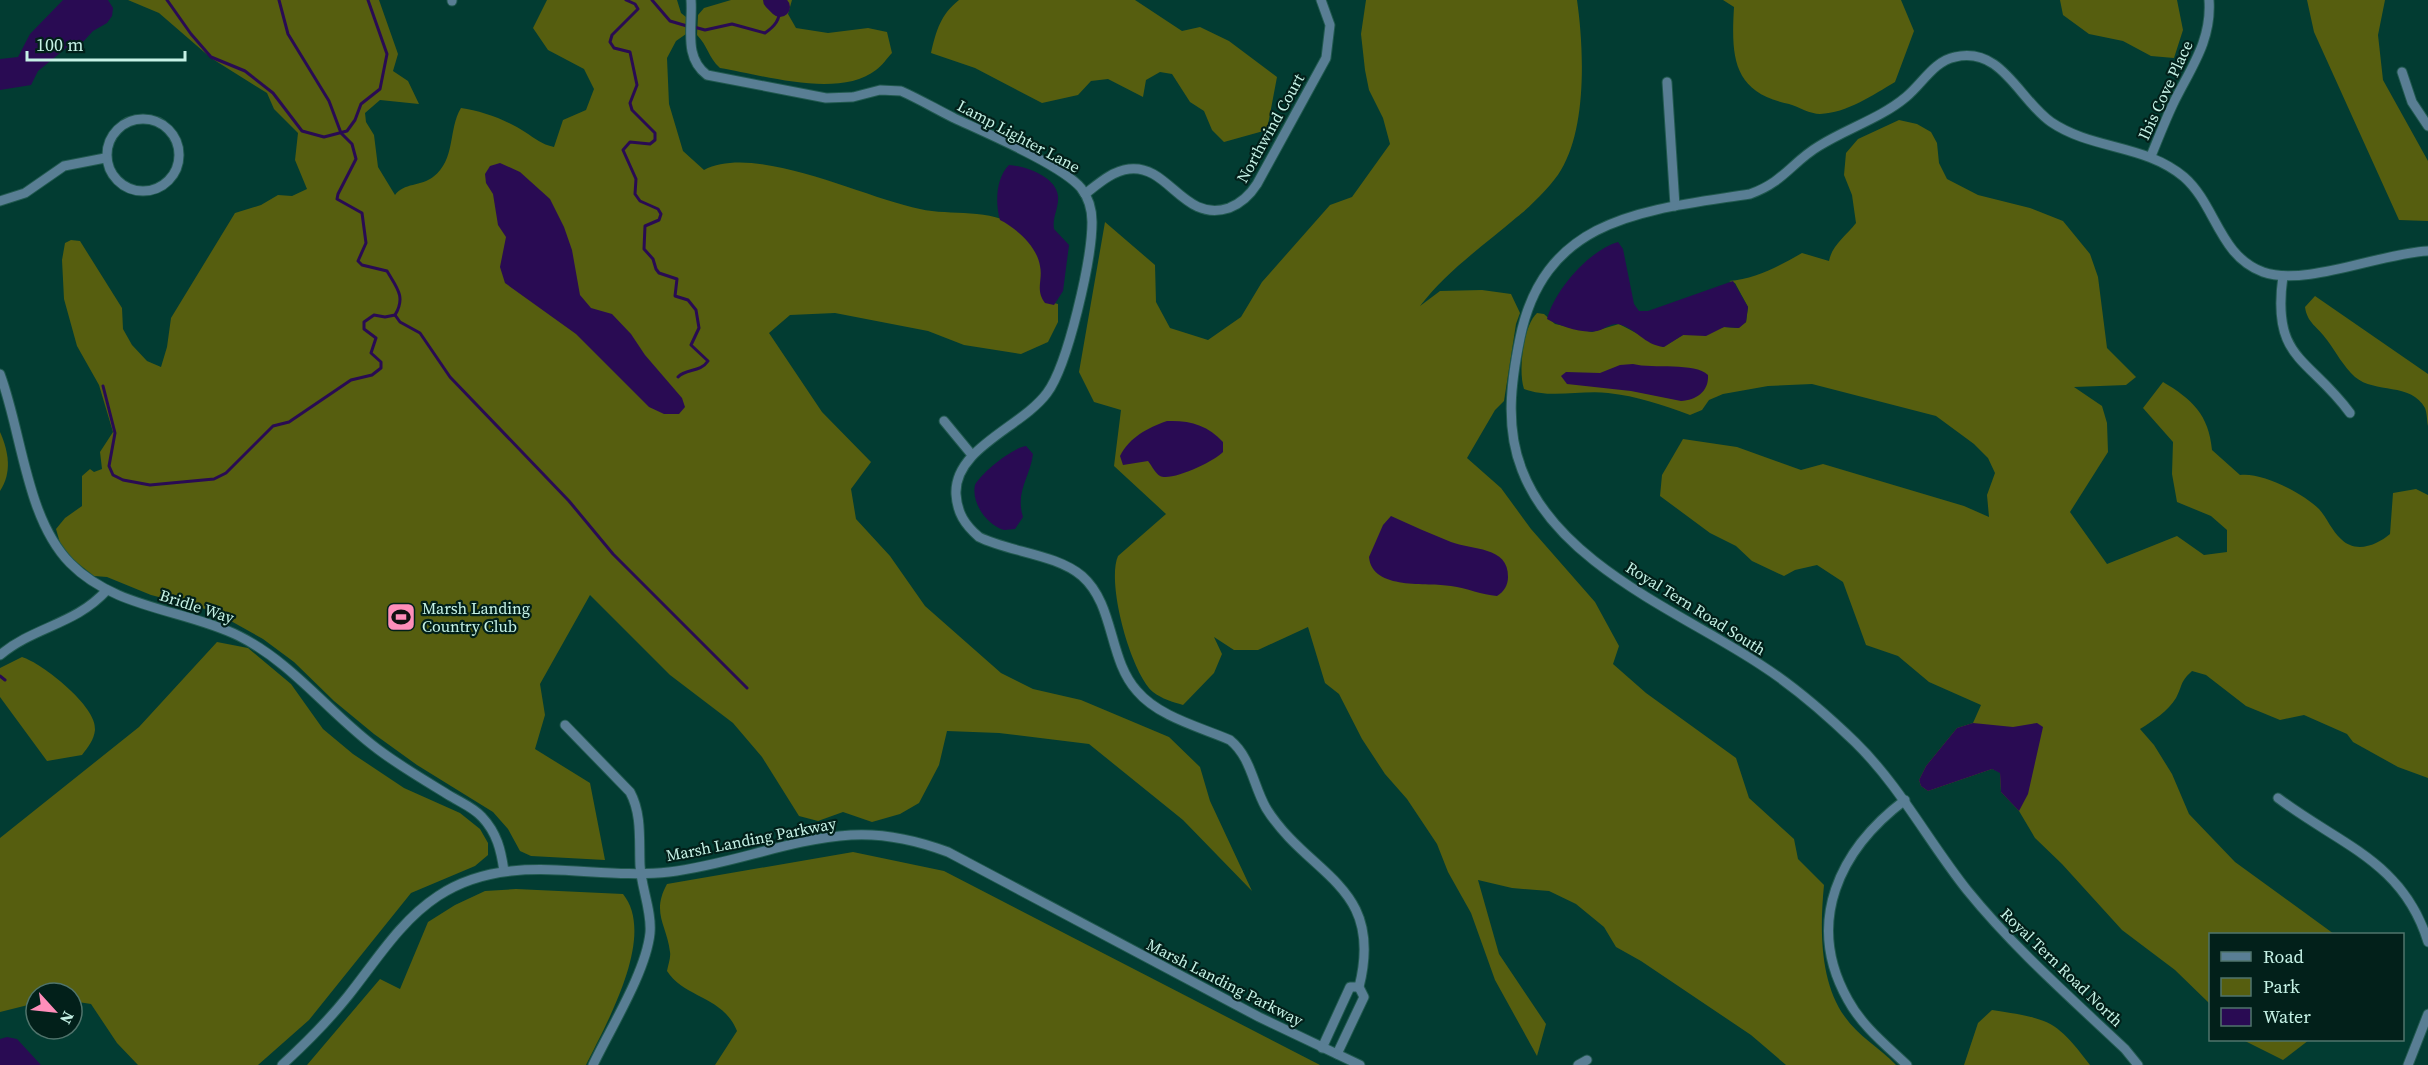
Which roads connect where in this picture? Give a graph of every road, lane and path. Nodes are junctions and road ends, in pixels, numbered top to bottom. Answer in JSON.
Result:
{"nodes":[{"id":1,"x":691,"y":0,"type":"edge"},
{"id":2,"x":1321,"y":0,"type":"edge"},
{"id":3,"x":2209,"y":0,"type":"edge"},
{"id":4,"x":2402,"y":72,"type":"dead end"},
{"id":5,"x":1666,"y":82,"type":"dead end"},
{"id":6,"x":2428,"y":126,"type":"edge"},
{"id":7,"x":2151,"y":156,"type":"junction"},
{"id":8,"x":105,"y":158,"type":"junction"},
{"id":9,"x":1085,"y":194,"type":"junction"},
{"id":10,"x":0,"y":201,"type":"edge"},
{"id":11,"x":1675,"y":206,"type":"junction"},
{"id":12,"x":2428,"y":251,"type":"edge"},
{"id":13,"x":2283,"y":276,"type":"junction"},
{"id":14,"x":0,"y":374,"type":"edge"},
{"id":15,"x":2350,"y":413,"type":"dead end"},
{"id":16,"x":944,"y":421,"type":"dead end"},
{"id":17,"x":972,"y":455,"type":"junction"},
{"id":18,"x":107,"y":590,"type":"junction"},
{"id":19,"x":0,"y":656,"type":"edge"},
{"id":20,"x":564,"y":725,"type":"dead end"},
{"id":21,"x":2278,"y":798,"type":"dead end"},
{"id":22,"x":1905,"y":800,"type":"junction"},
{"id":23,"x":504,"y":871,"type":"junction"},
{"id":24,"x":640,"y":874,"type":"junction"},
{"id":25,"x":2428,"y":942,"type":"edge"},
{"id":26,"x":1359,"y":987,"type":"junction"},
{"id":27,"x":1339,"y":1012,"type":"junction"},
{"id":28,"x":2428,"y":1014,"type":"edge"},
{"id":29,"x":1354,"y":1020,"type":"junction"},
{"id":30,"x":1322,"y":1048,"type":"junction"},
{"id":31,"x":1337,"y":1054,"type":"junction"},
{"id":32,"x":1587,"y":1060,"type":"dead end"},
{"id":33,"x":2412,"y":1064,"type":"edge"},
{"id":34,"x":282,"y":1065,"type":"edge"},
{"id":35,"x":593,"y":1065,"type":"edge"},
{"id":36,"x":1360,"y":1065,"type":"edge"},
{"id":37,"x":1578,"y":1065,"type":"edge"},
{"id":38,"x":1906,"y":1065,"type":"edge"},
{"id":39,"x":2138,"y":1065,"type":"edge"}],
"edges":[{"from":1,"to":9,"type":"street","name":"Lamp Lighter Lane"},
{"from":2,"to":9,"type":"street","name":"Northwind Court"},
{"from":3,"to":7,"type":"street","name":"Ibis Cove Place"},
{"from":4,"to":6,"type":"street"},
{"from":5,"to":11,"type":"street"},
{"from":7,"to":11,"type":"street","name":"Royal Tern Road South"},
{"from":7,"to":13,"type":"street","name":"Royal Tern Road South"},
{"from":8,"to":8,"type":"street"},
{"from":8,"to":10,"type":"street"},
{"from":9,"to":17,"type":"street","name":"Lamp Lighter Lane"},
{"from":11,"to":22,"type":"street","name":"Royal Tern Road South"},
{"from":12,"to":13,"type":"street","name":"Royal Tern Road South"},
{"from":13,"to":15,"type":"street"},
{"from":14,"to":18,"type":"street","name":"Bridle Way"},
{"from":16,"to":17,"type":"street"},
{"from":17,"to":26,"type":"street","name":"Lamp Lighter Lane"},
{"from":18,"to":19,"type":"street"},
{"from":18,"to":23,"type":"street","name":"Bridle Way"},
{"from":20,"to":24,"type":"street"},
{"from":21,"to":25,"type":"street"},
{"from":22,"to":38,"type":"street"},
{"from":22,"to":39,"type":"street","name":"Royal Tern Road North"},
{"from":23,"to":24,"type":"street","name":"Marsh Landing Parkway"},
{"from":23,"to":34,"type":"street","name":"Marsh Landing Parkway"},
{"from":24,"to":30,"type":"street","name":"Marsh Landing Parkway"},
{"from":24,"to":35,"type":"street"},
{"from":26,"to":27,"type":"street"},
{"from":26,"to":29,"type":"street","name":"Lamp Lighter Lane"},
{"from":27,"to":29,"type":"street"},
{"from":27,"to":30,"type":"street"},
{"from":28,"to":33,"type":"street"},
{"from":29,"to":31,"type":"street","name":"Lamp Lighter Lane"},
{"from":30,"to":31,"type":"street","name":"Marsh Landing Parkway"},
{"from":31,"to":36,"type":"street","name":"Marsh Landing Parkway"},
{"from":32,"to":37,"type":"street"}]}
